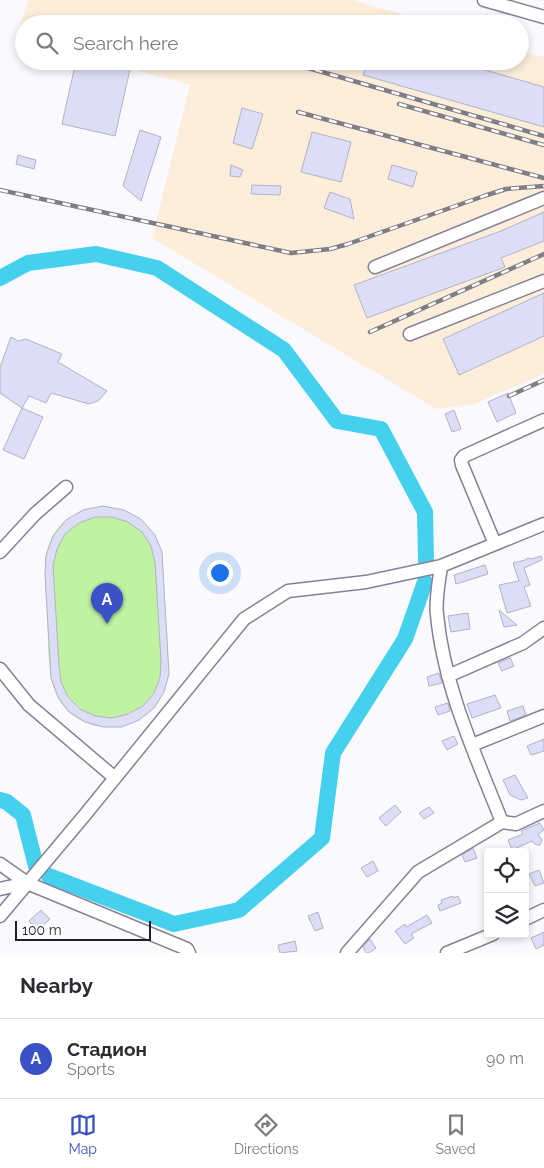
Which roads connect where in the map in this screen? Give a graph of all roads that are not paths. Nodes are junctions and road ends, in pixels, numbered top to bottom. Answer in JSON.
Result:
{"nodes":[{"id":1,"x":484,"y":0,"type":"edge"},
{"id":2,"x":544,"y":17,"type":"edge"},
{"id":3,"x":544,"y":198,"type":"edge"},
{"id":4,"x":375,"y":267,"type":"dead end"},
{"id":5,"x":544,"y":280,"type":"edge"},
{"id":6,"x":410,"y":334,"type":"dead end"},
{"id":7,"x":544,"y":420,"type":"edge"},
{"id":8,"x":66,"y":487,"type":"dead end"},
{"id":9,"x":544,"y":524,"type":"edge"},
{"id":10,"x":495,"y":544,"type":"junction"},
{"id":11,"x":0,"y":552,"type":"edge"},
{"id":12,"x":440,"y":566,"type":"junction"},
{"id":13,"x":544,"y":628,"type":"edge"},
{"id":14,"x":0,"y":669,"type":"edge"},
{"id":15,"x":448,"y":676,"type":"junction"},
{"id":16,"x":544,"y":716,"type":"edge"},
{"id":17,"x":472,"y":745,"type":"junction"},
{"id":18,"x":115,"y":778,"type":"junction"},
{"id":19,"x":544,"y":811,"type":"edge"},
{"id":20,"x":502,"y":822,"type":"junction"},
{"id":21,"x":0,"y":864,"type":"edge"},
{"id":22,"x":27,"y":883,"type":"junction"},
{"id":23,"x":0,"y":890,"type":"edge"},
{"id":24,"x":544,"y":910,"type":"edge"},
{"id":25,"x":0,"y":916,"type":"edge"},
{"id":26,"x":529,"y":917,"type":"edge"},
{"id":27,"x":484,"y":938,"type":"edge"},
{"id":28,"x":186,"y":952,"type":"edge"},
{"id":29,"x":347,"y":953,"type":"edge"},
{"id":30,"x":447,"y":953,"type":"edge"}],
"edges":[{"from":1,"to":2,"type":"street"},
{"from":3,"to":4,"type":"street"},
{"from":5,"to":6,"type":"street"},
{"from":7,"to":10,"type":"street"},
{"from":8,"to":11,"type":"street"},
{"from":9,"to":10,"type":"street"},
{"from":10,"to":12,"type":"street"},
{"from":12,"to":15,"type":"street"},
{"from":12,"to":18,"type":"street"},
{"from":13,"to":15,"type":"street"},
{"from":14,"to":18,"type":"street"},
{"from":15,"to":17,"type":"street"},
{"from":16,"to":17,"type":"street"},
{"from":17,"to":20,"type":"street"},
{"from":18,"to":22,"type":"street"},
{"from":19,"to":20,"type":"street"},
{"from":20,"to":29,"type":"street"},
{"from":21,"to":22,"type":"street"},
{"from":22,"to":23,"type":"street"},
{"from":22,"to":25,"type":"street"},
{"from":22,"to":28,"type":"street"},
{"from":24,"to":26,"type":"street"},
{"from":27,"to":30,"type":"street"}]}
